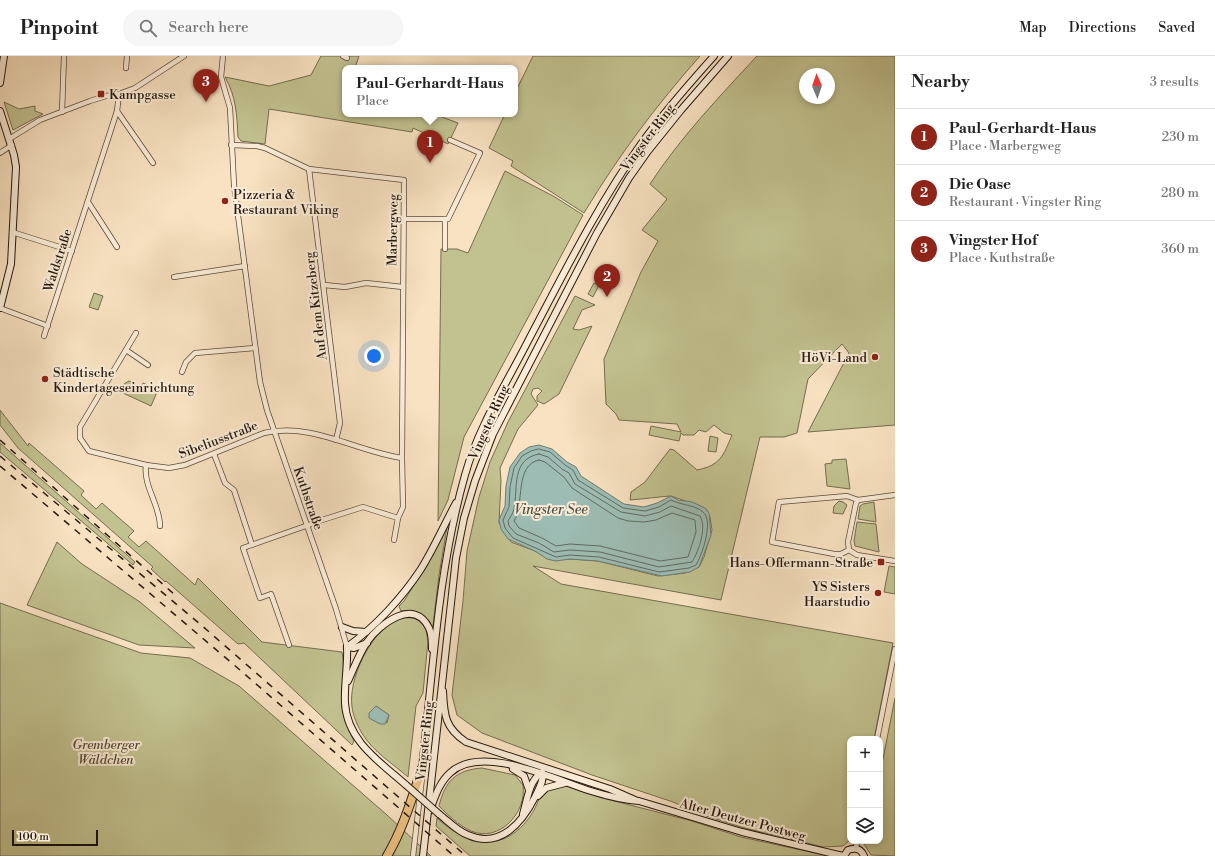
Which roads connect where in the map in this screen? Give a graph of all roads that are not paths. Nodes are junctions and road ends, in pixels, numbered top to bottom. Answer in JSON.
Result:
{"nodes":[{"id":1,"x":4,"y":56,"type":"edge"},
{"id":2,"x":64,"y":56,"type":"edge"},
{"id":3,"x":127,"y":56,"type":"edge"},
{"id":4,"x":184,"y":56,"type":"edge"},
{"id":5,"x":223,"y":56,"type":"edge"},
{"id":6,"x":714,"y":56,"type":"edge"},
{"id":7,"x":728,"y":56,"type":"edge"},
{"id":8,"x":126,"y":68,"type":"dead end"},
{"id":9,"x":0,"y":83,"type":"edge"},
{"id":10,"x":119,"y":94,"type":"junction"},
{"id":11,"x":0,"y":111,"type":"edge"},
{"id":12,"x":117,"y":111,"type":"junction"},
{"id":13,"x":62,"y":112,"type":"junction"},
{"id":14,"x":450,"y":140,"type":"dead end"},
{"id":15,"x":10,"y":142,"type":"junction"},
{"id":16,"x":232,"y":145,"type":"junction"},
{"id":17,"x":0,"y":153,"type":"edge"},
{"id":18,"x":153,"y":163,"type":"dead end"},
{"id":19,"x":309,"y":169,"type":"junction"},
{"id":20,"x":88,"y":202,"type":"junction"},
{"id":21,"x":404,"y":219,"type":"junction"},
{"id":22,"x":445,"y":219,"type":"junction"},
{"id":23,"x":12,"y":232,"type":"junction"},
{"id":24,"x":117,"y":248,"type":"dead end"},
{"id":25,"x":444,"y":249,"type":"dead end"},
{"id":26,"x":72,"y":251,"type":"junction"},
{"id":27,"x":245,"y":266,"type":"junction"},
{"id":28,"x":174,"y":277,"type":"dead end"},
{"id":29,"x":324,"y":285,"type":"junction"},
{"id":30,"x":403,"y":287,"type":"junction"},
{"id":31,"x":0,"y":308,"type":"edge"},
{"id":32,"x":48,"y":326,"type":"junction"},
{"id":33,"x":136,"y":333,"type":"dead end"},
{"id":34,"x":44,"y":336,"type":"dead end"},
{"id":35,"x":255,"y":348,"type":"junction"},
{"id":36,"x":126,"y":350,"type":"junction"},
{"id":37,"x":148,"y":365,"type":"dead end"},
{"id":38,"x":182,"y":372,"type":"dead end"},
{"id":39,"x":274,"y":430,"type":"junction"},
{"id":40,"x":336,"y":440,"type":"junction"},
{"id":41,"x":214,"y":454,"type":"junction"},
{"id":42,"x":402,"y":458,"type":"junction"},
{"id":43,"x":146,"y":465,"type":"junction"},
{"id":44,"x":461,"y":492,"type":"junction"},
{"id":45,"x":895,"y":495,"type":"edge"},
{"id":46,"x":858,"y":500,"type":"junction"},
{"id":47,"x":398,"y":518,"type":"junction"},
{"id":48,"x":307,"y":525,"type":"junction"},
{"id":49,"x":160,"y":526,"type":"dead end"},
{"id":50,"x":394,"y":540,"type":"dead end"},
{"id":51,"x":252,"y":545,"type":"junction"},
{"id":52,"x":848,"y":550,"type":"junction"},
{"id":53,"x":895,"y":561,"type":"edge"},
{"id":54,"x":342,"y":627,"type":"junction"},
{"id":55,"x":366,"y":632,"type":"junction"},
{"id":56,"x":367,"y":642,"type":"junction"},
{"id":57,"x":289,"y":645,"type":"dead end"},
{"id":58,"x":347,"y":648,"type":"junction"},
{"id":59,"x":895,"y":649,"type":"edge"},
{"id":60,"x":434,"y":659,"type":"junction"},
{"id":61,"x":442,"y":672,"type":"junction"},
{"id":62,"x":346,"y":686,"type":"junction"},
{"id":63,"x":878,"y":736,"type":"edge"},
{"id":64,"x":490,"y":762,"type":"junction"},
{"id":65,"x":533,"y":763,"type":"junction"},
{"id":66,"x":422,"y":768,"type":"junction"},
{"id":67,"x":554,"y":770,"type":"junction"},
{"id":68,"x":541,"y":774,"type":"junction"},
{"id":69,"x":566,"y":783,"type":"junction"},
{"id":70,"x":529,"y":790,"type":"junction"},
{"id":71,"x":639,"y":802,"type":"junction"},
{"id":72,"x":529,"y":808,"type":"junction"},
{"id":73,"x":427,"y":818,"type":"junction"},
{"id":74,"x":521,"y":820,"type":"junction"},
{"id":75,"x":857,"y":844,"type":"edge"},
{"id":76,"x":856,"y":848,"type":"junction"},
{"id":77,"x":387,"y":856,"type":"edge"},
{"id":78,"x":413,"y":856,"type":"edge"},
{"id":79,"x":423,"y":856,"type":"edge"},
{"id":80,"x":844,"y":856,"type":"edge"},
{"id":81,"x":864,"y":856,"type":"edge"}],
"edges":[{"from":1,"to":9,"type":"main road"},
{"from":2,"to":13,"type":"street"},
{"from":3,"to":8,"type":"street"},
{"from":4,"to":10,"type":"street"},
{"from":5,"to":16,"type":"street","name":"Kuthstraße"},
{"from":6,"to":44,"type":"main road","name":"Vingster Ring"},
{"from":7,"to":61,"type":"main road","name":"Vingster Ring"},
{"from":10,"to":12,"type":"street","name":"Waldstraße"},
{"from":10,"to":13,"type":"street"},
{"from":11,"to":15,"type":"main road"},
{"from":12,"to":18,"type":"street"},
{"from":12,"to":20,"type":"street","name":"Waldstraße"},
{"from":13,"to":15,"type":"street"},
{"from":14,"to":22,"type":"street"},
{"from":15,"to":17,"type":"street"},
{"from":15,"to":23,"type":"main road"},
{"from":16,"to":19,"type":"street","name":"Marbergweg"},
{"from":16,"to":27,"type":"street","name":"Kuthstraße"},
{"from":19,"to":21,"type":"street","name":"Marbergweg"},
{"from":19,"to":29,"type":"street","name":"Auf dem Kitzeberg"},
{"from":20,"to":24,"type":"street"},
{"from":20,"to":26,"type":"street","name":"Waldstraße"},
{"from":21,"to":22,"type":"street"},
{"from":21,"to":30,"type":"street","name":"Marbergweg"},
{"from":22,"to":25,"type":"street"},
{"from":23,"to":26,"type":"street"},
{"from":23,"to":31,"type":"main road"},
{"from":26,"to":32,"type":"street","name":"Waldstraße"},
{"from":27,"to":28,"type":"street"},
{"from":27,"to":35,"type":"street","name":"Kuthstraße"},
{"from":29,"to":30,"type":"street"},
{"from":29,"to":40,"type":"street","name":"Auf dem Kitzeberg"},
{"from":30,"to":42,"type":"street","name":"Marbergweg"},
{"from":31,"to":32,"type":"street"},
{"from":32,"to":34,"type":"street","name":"Waldstraße"},
{"from":33,"to":36,"type":"street","name":"Sibeliusstraße"},
{"from":35,"to":38,"type":"street"},
{"from":35,"to":39,"type":"street","name":"Kuthstraße"},
{"from":36,"to":37,"type":"street"},
{"from":36,"to":43,"type":"street","name":"Sibeliusstraße"},
{"from":39,"to":40,"type":"street"},
{"from":39,"to":41,"type":"street","name":"Sibeliusstraße"},
{"from":39,"to":48,"type":"street","name":"Kuthstraße"},
{"from":40,"to":42,"type":"street"},
{"from":41,"to":43,"type":"street","name":"Sibeliusstraße"},
{"from":41,"to":51,"type":"street"},
{"from":42,"to":47,"type":"street","name":"Marbergweg"},
{"from":43,"to":49,"type":"street"},
{"from":44,"to":55,"type":"main road"},
{"from":44,"to":60,"type":"main road","name":"Vingster Ring"},
{"from":45,"to":46,"type":"street"},
{"from":46,"to":52,"type":"street"},
{"from":46,"to":52,"type":"street"},
{"from":47,"to":48,"type":"street"},
{"from":47,"to":50,"type":"street","name":"Marbergweg"},
{"from":48,"to":51,"type":"street"},
{"from":48,"to":54,"type":"street","name":"Kuthstraße"},
{"from":51,"to":57,"type":"street"},
{"from":52,"to":53,"type":"street"},
{"from":54,"to":55,"type":"main road"},
{"from":54,"to":58,"type":"street","name":"Kuthstraße"},
{"from":55,"to":58,"type":"main road"},
{"from":56,"to":58,"type":"main road"},
{"from":56,"to":60,"type":"main road"},
{"from":56,"to":62,"type":"main road"},
{"from":58,"to":62,"type":"main road","name":"Kuthstraße"},
{"from":59,"to":63,"type":"street"},
{"from":60,"to":66,"type":"main road","name":"Vingster Ring"},
{"from":61,"to":65,"type":"main road","name":"Alter Deutzer Postweg"},
{"from":61,"to":73,"type":"main road","name":"Vingster Ring"},
{"from":62,"to":74,"type":"main road","name":"Kuthstraße","bridge":true},
{"from":64,"to":68,"type":"main road","name":"Alter Deutzer Postweg"},
{"from":64,"to":70,"type":"main road"},
{"from":64,"to":73,"type":"main road"},
{"from":65,"to":67,"type":"main road","name":"Alter Deutzer Postweg"},
{"from":65,"to":68,"type":"main road"},
{"from":66,"to":77,"type":"highway"},
{"from":66,"to":78,"type":"street","name":"Vingster Ring"},
{"from":67,"to":68,"type":"main road"},
{"from":67,"to":71,"type":"main road","name":"Alter Deutzer Postweg"},
{"from":68,"to":69,"type":"main road","name":"Alter Deutzer Postweg"},
{"from":68,"to":70,"type":"main road"},
{"from":68,"to":72,"type":"main road","name":"Kuthstraße"},
{"from":69,"to":71,"type":"main road","name":"Alter Deutzer Postweg"},
{"from":69,"to":72,"type":"main road"},
{"from":70,"to":74,"type":"main road"},
{"from":71,"to":80,"type":"main road","name":"Alter Deutzer Postweg"},
{"from":72,"to":74,"type":"main road","name":"Kuthstraße"},
{"from":73,"to":79,"type":"main road","name":"Vingster Ring"},
{"from":75,"to":76,"type":"street"},
{"from":76,"to":80,"type":"main road","name":"Alter Deutzer Postweg"},
{"from":76,"to":81,"type":"main road"}]}
